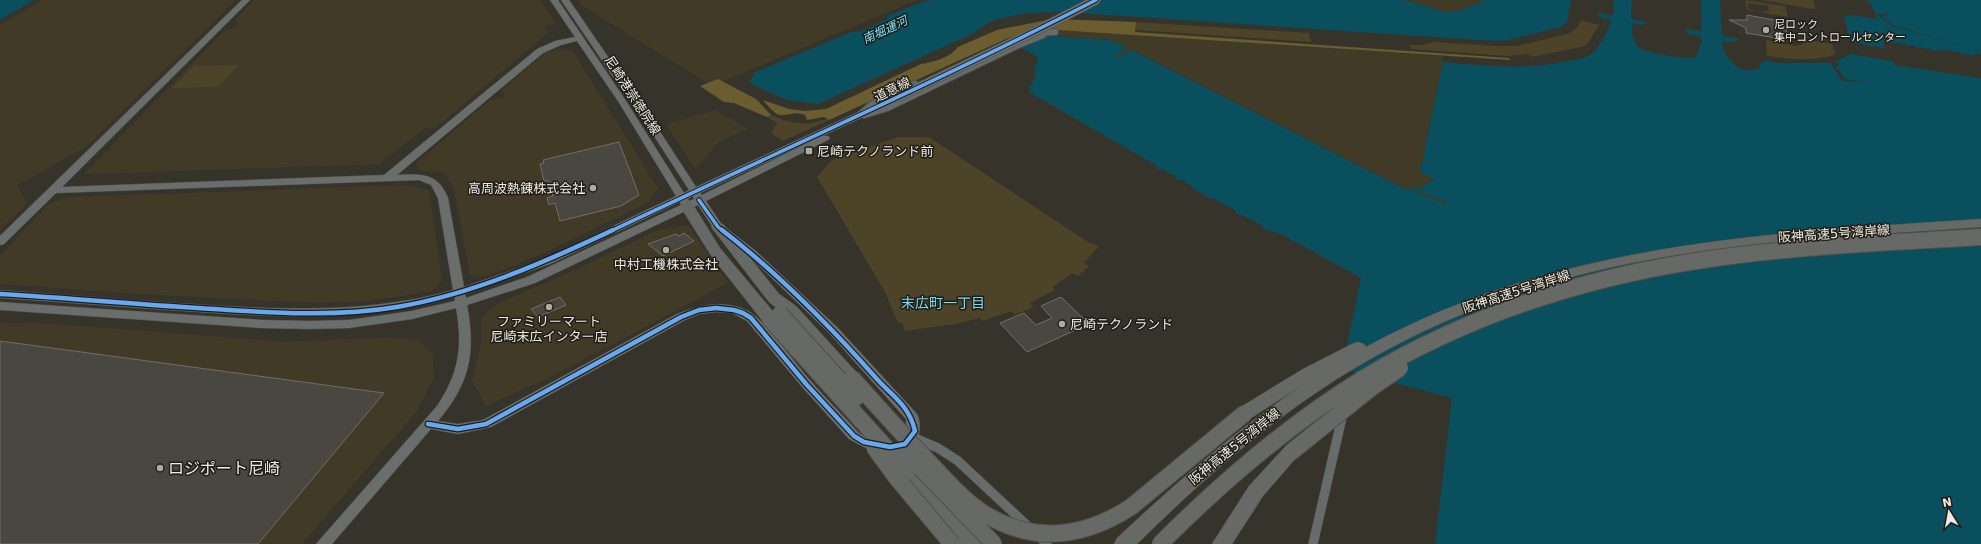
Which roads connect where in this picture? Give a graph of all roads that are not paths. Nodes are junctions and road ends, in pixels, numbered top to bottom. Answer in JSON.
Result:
{"nodes":[{"id":1,"x":246,"y":0,"type":"edge"},
{"id":2,"x":554,"y":0,"type":"edge"},
{"id":3,"x":565,"y":0,"type":"edge"},
{"id":4,"x":1096,"y":0,"type":"edge"},
{"id":5,"x":579,"y":38,"type":"junction"},
{"id":6,"x":859,"y":116,"type":"junction"},
{"id":7,"x":388,"y":177,"type":"junction"},
{"id":8,"x":55,"y":190,"type":"junction"},
{"id":9,"x":691,"y":199,"type":"junction"},
{"id":10,"x":1981,"y":216,"type":"edge"},
{"id":11,"x":1981,"y":223,"type":"edge"},
{"id":12,"x":718,"y":227,"type":"junction"},
{"id":13,"x":1866,"y":231,"type":"junction"},
{"id":14,"x":1981,"y":237,"type":"edge"},
{"id":15,"x":0,"y":242,"type":"edge"},
{"id":16,"x":1981,"y":242,"type":"edge"},
{"id":17,"x":1798,"y":250,"type":"junction"},
{"id":18,"x":1519,"y":288,"type":"junction"},
{"id":19,"x":0,"y":294,"type":"edge"},
{"id":20,"x":461,"y":298,"type":"junction"},
{"id":21,"x":0,"y":306,"type":"edge"},
{"id":22,"x":780,"y":314,"type":"junction"},
{"id":23,"x":1469,"y":326,"type":"junction"},
{"id":24,"x":1350,"y":381,"type":"dead end"},
{"id":25,"x":830,"y":385,"type":"junction"},
{"id":26,"x":428,"y":424,"type":"junction"},
{"id":27,"x":912,"y":437,"type":"junction"},
{"id":28,"x":323,"y":544,"type":"edge"},
{"id":29,"x":952,"y":544,"type":"edge"},
{"id":30,"x":971,"y":544,"type":"edge"},
{"id":31,"x":994,"y":544,"type":"edge"},
{"id":32,"x":1047,"y":544,"type":"edge"},
{"id":33,"x":1124,"y":544,"type":"edge"},
{"id":34,"x":1160,"y":544,"type":"edge"},
{"id":35,"x":1222,"y":544,"type":"edge"},
{"id":36,"x":1313,"y":544,"type":"edge"}],
"edges":[{"from":1,"to":8,"type":"street"},
{"from":2,"to":5,"type":"street","name":"尼崎港崇徳院線"},
{"from":3,"to":9,"type":"street","name":"尼崎港崇徳院線"},
{"from":4,"to":6,"type":"street","name":"道意線","bridge":true},
{"from":5,"to":7,"type":"street"},
{"from":5,"to":9,"type":"street","name":"尼崎港崇徳院線"},
{"from":6,"to":6,"type":"street"},
{"from":6,"to":9,"type":"street","name":"道意線"},
{"from":7,"to":8,"type":"street"},
{"from":7,"to":20,"type":"street"},
{"from":8,"to":15,"type":"street"},
{"from":9,"to":12,"type":"street"},
{"from":9,"to":20,"type":"street","name":"道意線"},
{"from":9,"to":22,"type":"highway"},
{"from":10,"to":13,"type":"highway"},
{"from":11,"to":13,"type":"highway","name":"阪神高速5号湾岸線"},
{"from":12,"to":22,"type":"highway"},
{"from":12,"to":27,"type":"street"},
{"from":13,"to":18,"type":"highway","name":"阪神高速5号湾岸線"},
{"from":14,"to":17,"type":"highway","name":"阪神高速5号湾岸線","bridge":true},
{"from":16,"to":17,"type":"highway","bridge":true},
{"from":17,"to":23,"type":"highway","name":"阪神高速5号湾岸線","bridge":true},
{"from":18,"to":22,"type":"highway","bridge":true},
{"from":18,"to":33,"type":"highway","name":"阪神高速5号湾岸線"},
{"from":19,"to":20,"type":"street"},
{"from":20,"to":21,"type":"street"},
{"from":20,"to":26,"type":"street"},
{"from":22,"to":25,"type":"highway","bridge":true},
{"from":22,"to":31,"type":"highway","bridge":true},
{"from":23,"to":34,"type":"highway","name":"阪神高速5号湾岸線","bridge":true},
{"from":23,"to":35,"type":"highway","bridge":true},
{"from":24,"to":36,"type":"street"},
{"from":25,"to":29,"type":"highway","bridge":true},
{"from":25,"to":30,"type":"highway","bridge":true},
{"from":26,"to":27,"type":"street"},
{"from":26,"to":28,"type":"street"},
{"from":27,"to":32,"type":"street"}]}
